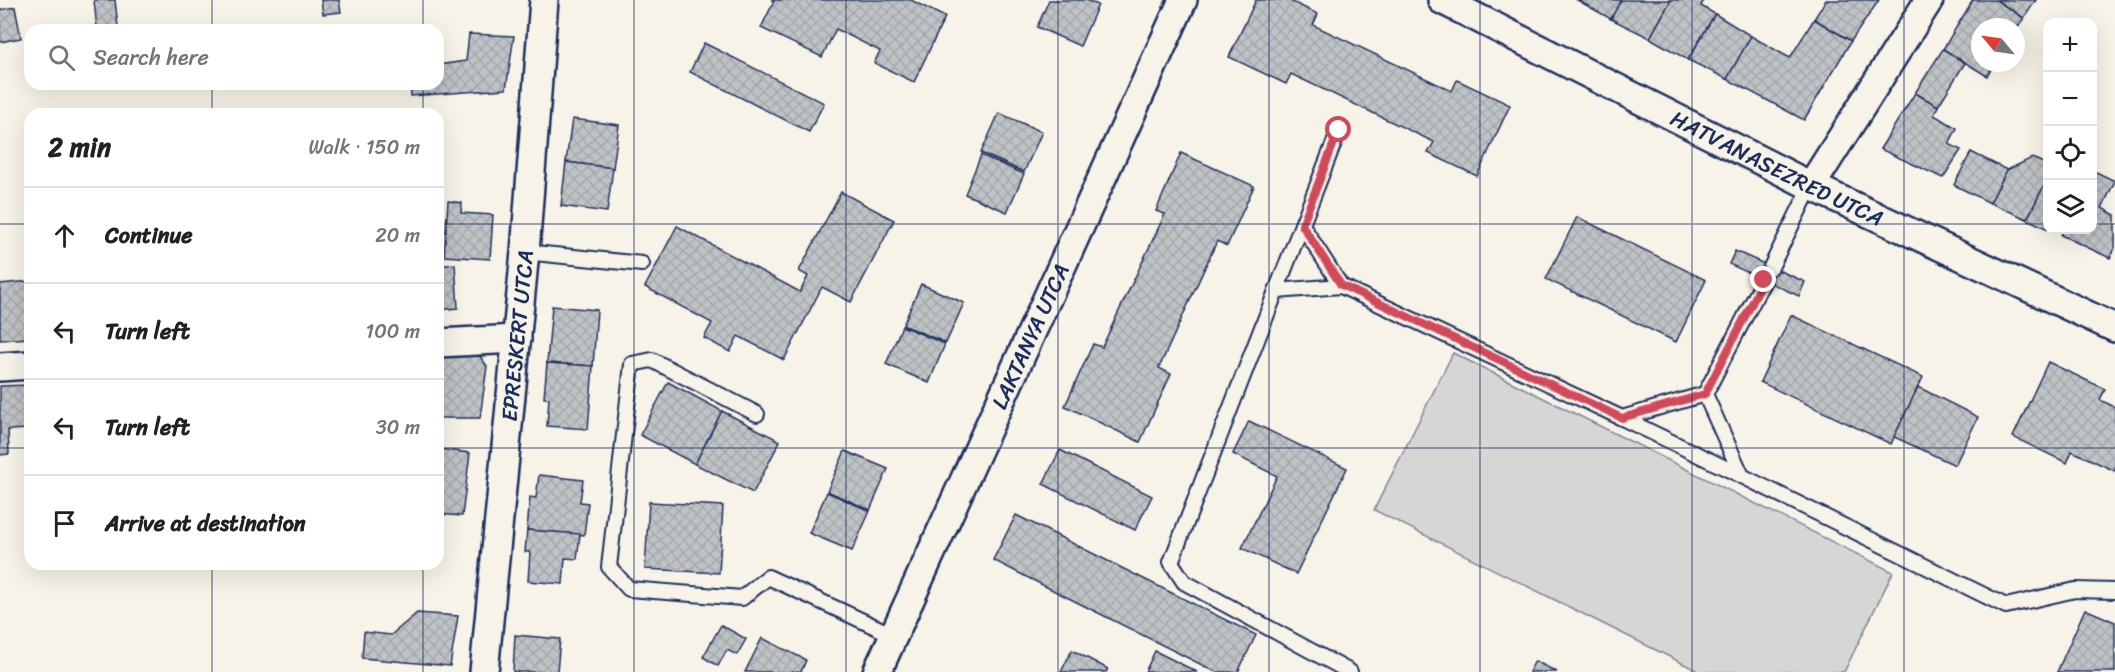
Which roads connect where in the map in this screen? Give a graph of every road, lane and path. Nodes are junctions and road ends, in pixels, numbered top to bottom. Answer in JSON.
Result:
{"nodes":[{"id":1,"x":544,"y":0,"type":"edge"},
{"id":2,"x":1183,"y":0,"type":"edge"},
{"id":3,"x":1442,"y":0,"type":"edge"},
{"id":4,"x":1929,"y":0,"type":"edge"},
{"id":5,"x":1339,"y":130,"type":"dead end"},
{"id":6,"x":1811,"y":186,"type":"junction"},
{"id":7,"x":1302,"y":225,"type":"junction"},
{"id":8,"x":525,"y":252,"type":"junction"},
{"id":9,"x":642,"y":264,"type":"dead end"},
{"id":10,"x":1771,"y":267,"type":"dead end"},
{"id":11,"x":1764,"y":280,"type":"dead end"},
{"id":12,"x":1341,"y":285,"type":"junction"},
{"id":13,"x":1276,"y":291,"type":"junction"},
{"id":14,"x":2115,"y":328,"type":"edge"},
{"id":15,"x":517,"y":339,"type":"junction"},
{"id":16,"x":444,"y":343,"type":"edge"},
{"id":17,"x":24,"y":365,"type":"edge"},
{"id":18,"x":0,"y":367,"type":"edge"},
{"id":19,"x":1705,"y":394,"type":"junction"},
{"id":20,"x":757,"y":414,"type":"dead end"},
{"id":21,"x":1622,"y":418,"type":"junction"},
{"id":22,"x":1742,"y":476,"type":"junction"},
{"id":23,"x":2115,"y":591,"type":"edge"},
{"id":24,"x":893,"y":635,"type":"junction"},
{"id":25,"x":484,"y":672,"type":"edge"},
{"id":26,"x":877,"y":672,"type":"edge"},
{"id":27,"x":1350,"y":672,"type":"edge"}],
"edges":[{"from":1,"to":8,"type":"street","name":"EPRESKERT UTCA"},
{"from":2,"to":24,"type":"street","name":"LAKTANYA UTCA"},
{"from":3,"to":6,"type":"street","name":"HATVANASEZRED UTCA"},
{"from":4,"to":6,"type":"street"},
{"from":5,"to":7,"type":"lane"},
{"from":6,"to":10,"type":"lane"},
{"from":6,"to":14,"type":"street","name":"HATVANASEZRED UTCA"},
{"from":7,"to":12,"type":"lane"},
{"from":7,"to":13,"type":"lane"},
{"from":8,"to":9,"type":"lane"},
{"from":8,"to":15,"type":"street","name":"EPRESKERT UTCA"},
{"from":11,"to":19,"type":"lane"},
{"from":12,"to":13,"type":"lane"},
{"from":12,"to":21,"type":"lane"},
{"from":13,"to":27,"type":"lane"},
{"from":15,"to":16,"type":"street"},
{"from":15,"to":25,"type":"street","name":"EPRESKERT UTCA"},
{"from":17,"to":18,"type":"street"},
{"from":19,"to":21,"type":"lane"},
{"from":19,"to":22,"type":"lane"},
{"from":20,"to":24,"type":"lane"},
{"from":21,"to":22,"type":"lane"},
{"from":22,"to":23,"type":"lane"},
{"from":24,"to":26,"type":"street","name":"LAKTANYA UTCA"}]}
